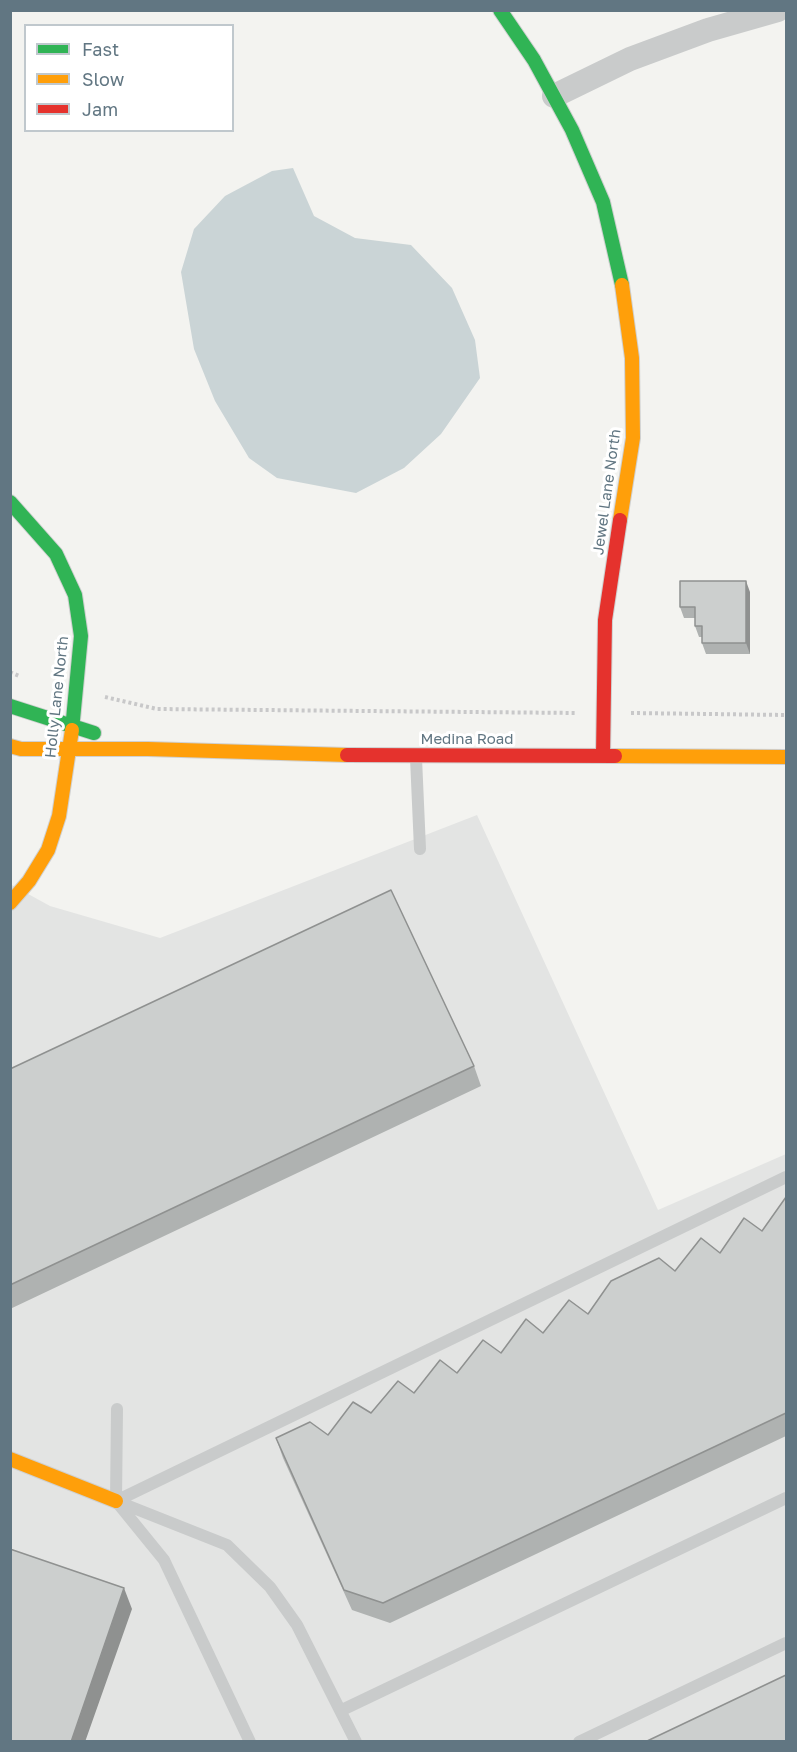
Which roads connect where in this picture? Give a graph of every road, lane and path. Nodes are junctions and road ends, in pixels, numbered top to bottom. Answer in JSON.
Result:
{"nodes":[{"id":1,"x":500,"y":10,"type":"edge"},
{"id":2,"x":778,"y":10,"type":"edge"},
{"id":3,"x":554,"y":96,"type":"junction"},
{"id":4,"x":10,"y":501,"type":"edge"},
{"id":5,"x":10,"y":672,"type":"edge"},
{"id":6,"x":22,"y":678,"type":"dead end"},
{"id":7,"x":77,"y":690,"type":"junction"},
{"id":8,"x":10,"y":706,"type":"edge"},
{"id":9,"x":603,"y":713,"type":"junction"},
{"id":10,"x":786,"y":715,"type":"edge"},
{"id":11,"x":73,"y":726,"type":"junction"},
{"id":12,"x":10,"y":746,"type":"edge"},
{"id":13,"x":69,"y":749,"type":"junction"},
{"id":14,"x":147,"y":749,"type":"junction"},
{"id":15,"x":416,"y":755,"type":"junction"},
{"id":16,"x":603,"y":756,"type":"junction"},
{"id":17,"x":786,"y":757,"type":"edge"},
{"id":18,"x":420,"y":849,"type":"dead end"},
{"id":19,"x":10,"y":903,"type":"edge"},
{"id":20,"x":786,"y":1177,"type":"edge"},
{"id":21,"x":117,"y":1409,"type":"dead end"},
{"id":22,"x":10,"y":1459,"type":"edge"},
{"id":23,"x":786,"y":1498,"type":"edge"},
{"id":24,"x":116,"y":1501,"type":"junction"},
{"id":25,"x":786,"y":1643,"type":"edge"},
{"id":26,"x":342,"y":1710,"type":"junction"},
{"id":27,"x":250,"y":1742,"type":"edge"},
{"id":28,"x":356,"y":1742,"type":"edge"},
{"id":29,"x":579,"y":1742,"type":"edge"}],
"edges":[{"from":1,"to":3,"type":"street","name":"Jewel Lane North"},
{"from":2,"to":3,"type":"street"},
{"from":3,"to":9,"type":"street","name":"Jewel Lane North"},
{"from":4,"to":7,"type":"street","name":"Holly Lane North"},
{"from":5,"to":6,"type":"path"},
{"from":7,"to":9,"type":"path"},
{"from":7,"to":11,"type":"street","name":"Holly Lane North"},
{"from":8,"to":11,"type":"street","name":"Medina Road"},
{"from":9,"to":10,"type":"path"},
{"from":9,"to":16,"type":"street","name":"Jewel Lane North"},
{"from":11,"to":13,"type":"street","name":"Holly Lane North"},
{"from":11,"to":14,"type":"street","name":"Medina Road"},
{"from":12,"to":13,"type":"street","name":"Medina Road"},
{"from":13,"to":14,"type":"street","name":"Medina Road"},
{"from":13,"to":19,"type":"street","name":"Holly Lane North"},
{"from":14,"to":15,"type":"street","name":"Medina Road"},
{"from":15,"to":16,"type":"street","name":"Medina Road"},
{"from":15,"to":18,"type":"lane"},
{"from":16,"to":17,"type":"street","name":"Medina Road"},
{"from":20,"to":24,"type":"lane"},
{"from":21,"to":24,"type":"lane"},
{"from":22,"to":24,"type":"street"},
{"from":23,"to":26,"type":"lane"},
{"from":24,"to":26,"type":"lane"},
{"from":24,"to":27,"type":"lane"},
{"from":25,"to":29,"type":"lane"},
{"from":26,"to":28,"type":"lane"}]}
